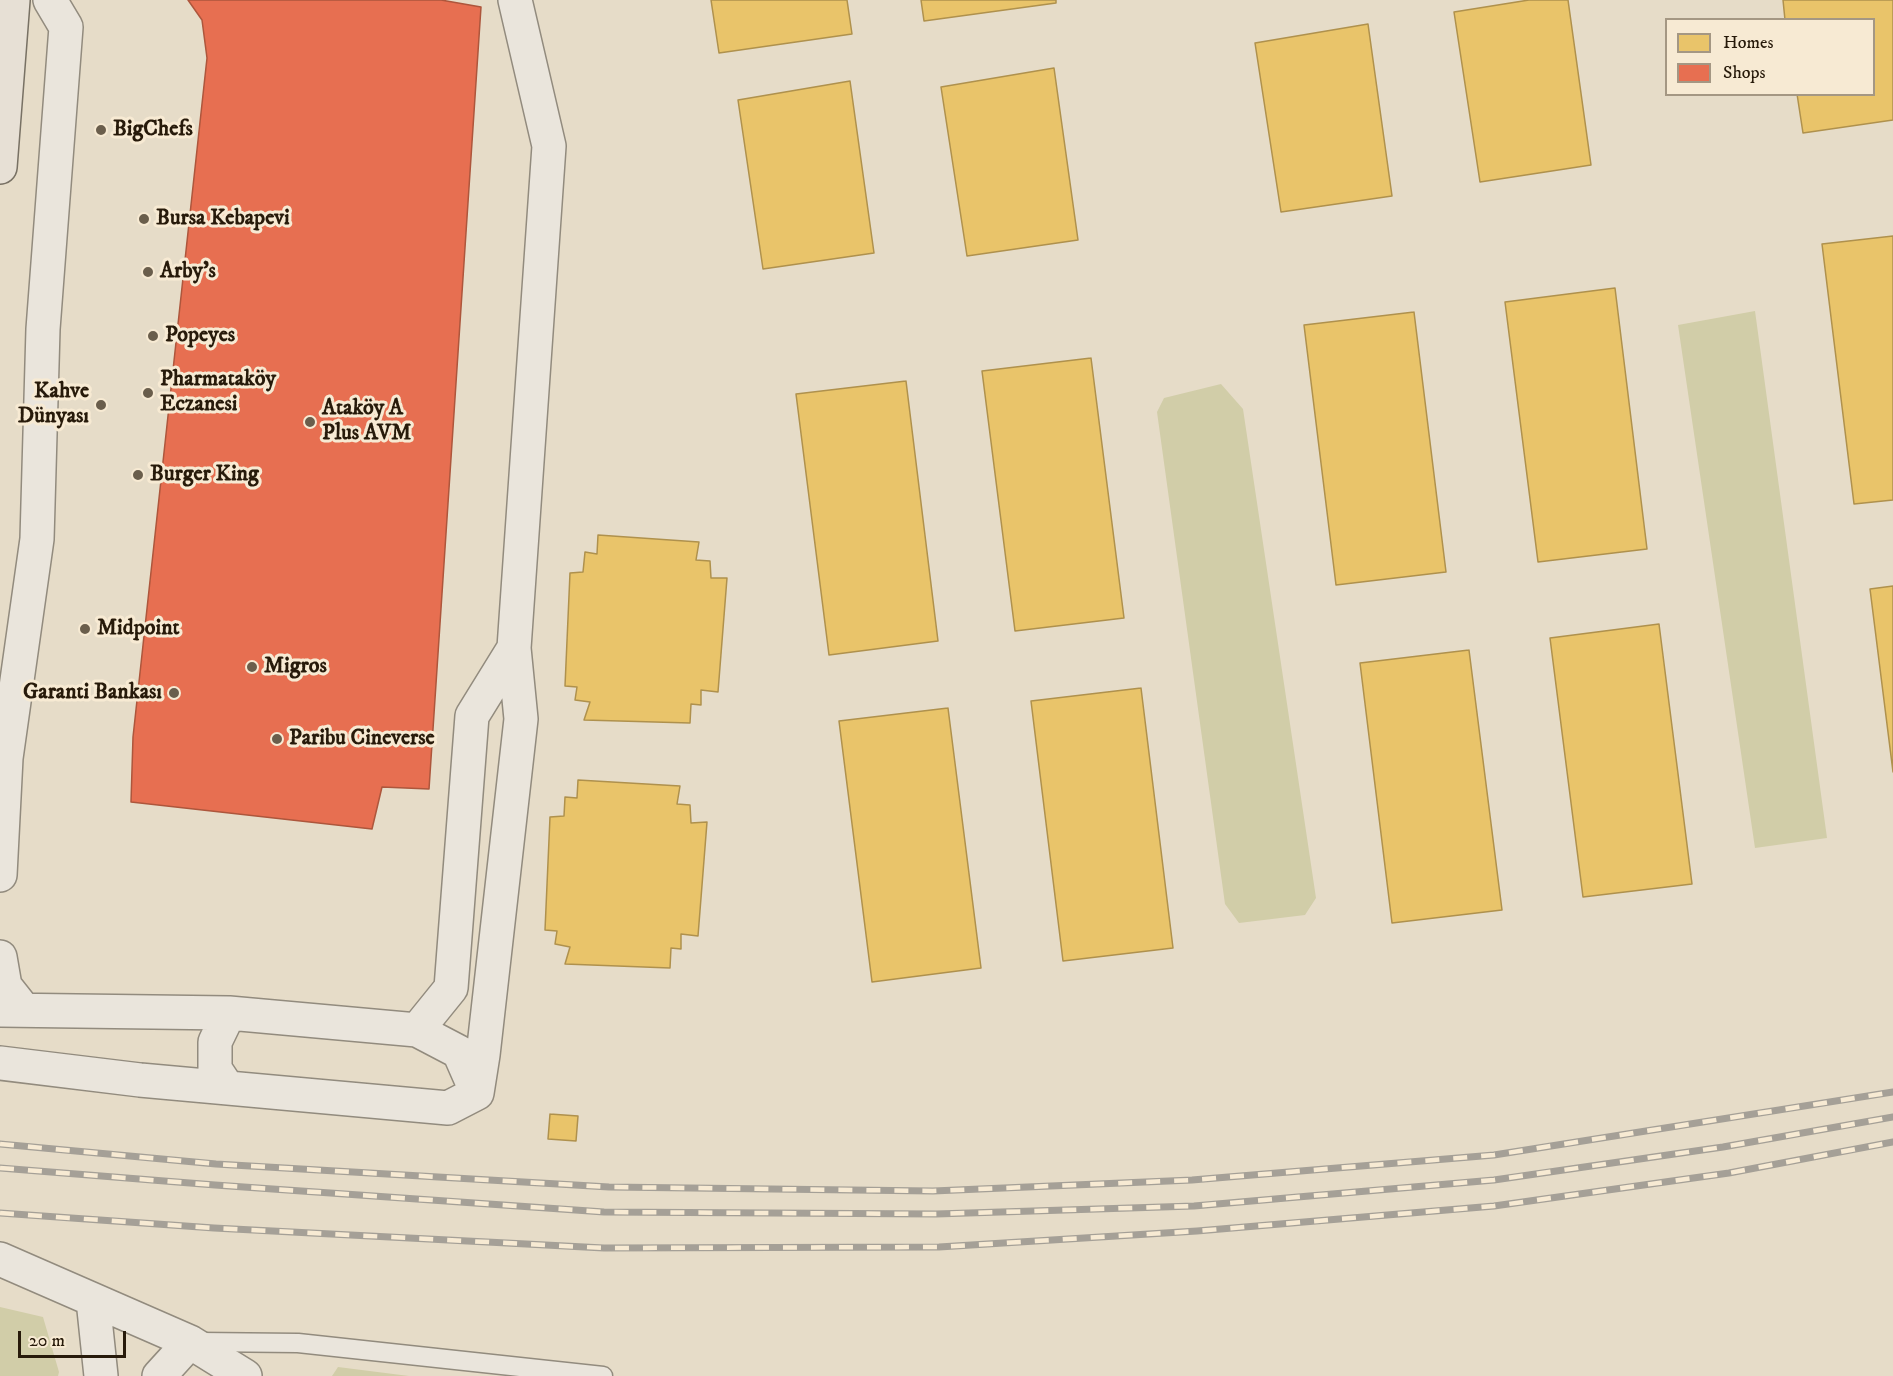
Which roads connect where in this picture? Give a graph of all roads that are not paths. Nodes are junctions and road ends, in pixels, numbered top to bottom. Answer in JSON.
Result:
{"nodes":[{"id":1,"x":12,"y":0,"type":"edge"},
{"id":2,"x":515,"y":0,"type":"edge"},
{"id":3,"x":61,"y":9,"type":"edge"},
{"id":4,"x":0,"y":167,"type":"edge"},
{"id":5,"x":38,"y":539,"type":"junction"},
{"id":6,"x":0,"y":638,"type":"edge"},
{"id":7,"x":514,"y":648,"type":"junction"},
{"id":8,"x":0,"y":875,"type":"edge"},
{"id":9,"x":0,"y":957,"type":"edge"},
{"id":10,"x":12,"y":1010,"type":"edge"},
{"id":11,"x":229,"y":1013,"type":"junction"},
{"id":12,"x":417,"y":1030,"type":"junction"},
{"id":13,"x":0,"y":1063,"type":"edge"},
{"id":14,"x":227,"y":1087,"type":"junction"},
{"id":15,"x":477,"y":1093,"type":"junction"},
{"id":16,"x":0,"y":1259,"type":"edge"},
{"id":17,"x":93,"y":1299,"type":"junction"},
{"id":18,"x":190,"y":1342,"type":"junction"},
{"id":19,"x":101,"y":1376,"type":"edge"},
{"id":20,"x":159,"y":1376,"type":"edge"},
{"id":21,"x":245,"y":1376,"type":"edge"},
{"id":22,"x":603,"y":1376,"type":"edge"}],
"edges":[{"from":1,"to":4,"type":"main road"},
{"from":2,"to":7,"type":"street"},
{"from":3,"to":5,"type":"street"},
{"from":5,"to":6,"type":"street"},
{"from":5,"to":8,"type":"street"},
{"from":7,"to":12,"type":"street"},
{"from":7,"to":15,"type":"street"},
{"from":9,"to":10,"type":"street"},
{"from":10,"to":11,"type":"street"},
{"from":11,"to":12,"type":"street"},
{"from":11,"to":14,"type":"street"},
{"from":12,"to":15,"type":"street"},
{"from":13,"to":14,"type":"street"},
{"from":14,"to":15,"type":"street"},
{"from":16,"to":17,"type":"street"},
{"from":17,"to":18,"type":"street"},
{"from":17,"to":19,"type":"street"},
{"from":18,"to":20,"type":"street"},
{"from":18,"to":21,"type":"street"},
{"from":18,"to":22,"type":"lane"}]}
